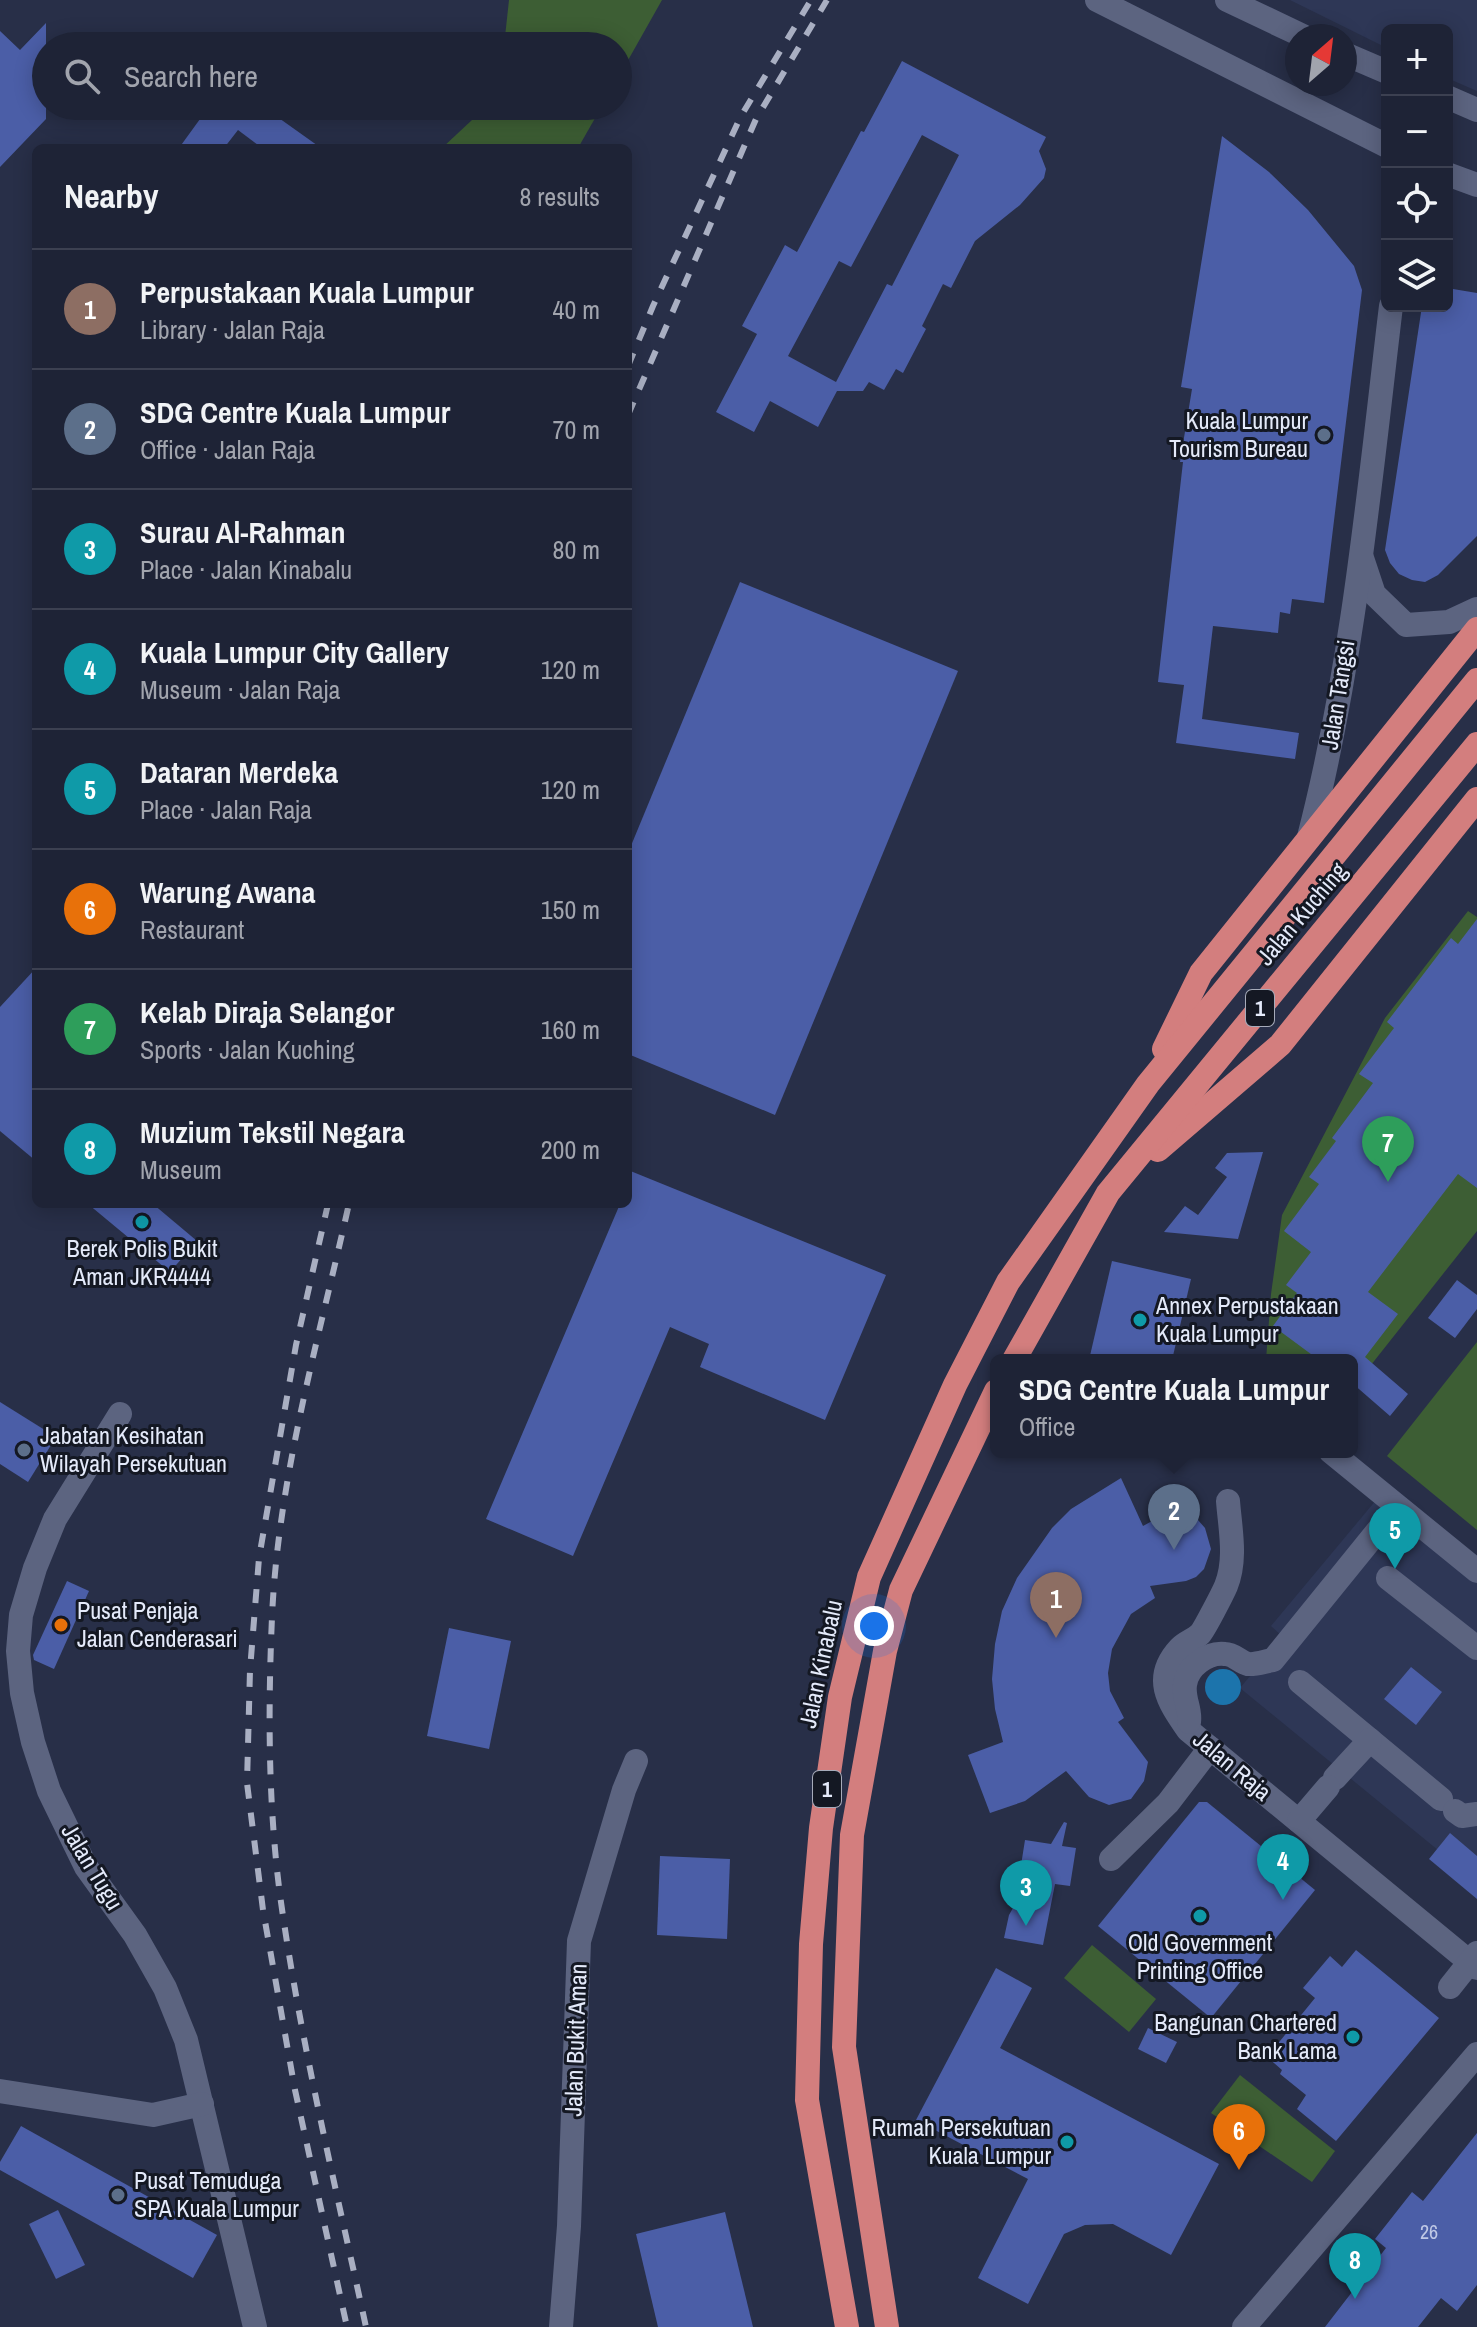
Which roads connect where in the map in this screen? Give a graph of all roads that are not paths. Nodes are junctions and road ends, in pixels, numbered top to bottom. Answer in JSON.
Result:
{"nodes":[{"id":1,"x":1097,"y":0,"type":"edge"},
{"id":2,"x":1227,"y":0,"type":"edge"},
{"id":3,"x":1285,"y":27,"type":"edge"},
{"id":4,"x":1357,"y":59,"type":"edge"},
{"id":5,"x":1381,"y":69,"type":"edge"},
{"id":6,"x":1453,"y":100,"type":"edge"},
{"id":7,"x":1477,"y":110,"type":"edge"},
{"id":8,"x":1381,"y":143,"type":"edge"},
{"id":9,"x":1453,"y":176,"type":"edge"},
{"id":10,"x":1477,"y":185,"type":"edge"},
{"id":11,"x":1390,"y":312,"type":"edge"},
{"id":12,"x":1360,"y":552,"type":"junction"},
{"id":13,"x":1477,"y":609,"type":"edge"},
{"id":14,"x":1477,"y":629,"type":"edge"},
{"id":15,"x":1477,"y":680,"type":"edge"},
{"id":16,"x":1477,"y":744,"type":"edge"},
{"id":17,"x":1477,"y":799,"type":"edge"},
{"id":18,"x":1309,"y":837,"type":"junction"},
{"id":19,"x":1148,"y":1084,"type":"junction"},
{"id":20,"x":1108,"y":1193,"type":"junction"},
{"id":21,"x":1017,"y":1354,"type":"edge"},
{"id":22,"x":990,"y":1404,"type":"edge"},
{"id":23,"x":120,"y":1414,"type":"dead end"},
{"id":24,"x":1338,"y":1458,"type":"edge"},
{"id":25,"x":1228,"y":1501,"type":"dead end"},
{"id":26,"x":1397,"y":1507,"type":"junction"},
{"id":27,"x":1359,"y":1555,"type":"junction"},
{"id":28,"x":1477,"y":1571,"type":"edge"},
{"id":29,"x":1468,"y":1634,"type":"edge"},
{"id":30,"x":1288,"y":1672,"type":"junction"},
{"id":31,"x":1188,"y":1730,"type":"junction"},
{"id":32,"x":1370,"y":1740,"type":"junction"},
{"id":33,"x":1210,"y":1748,"type":"junction"},
{"id":34,"x":636,"y":1761,"type":"dead end"},
{"id":35,"x":1458,"y":1808,"type":"edge"},
{"id":36,"x":1299,"y":1821,"type":"junction"},
{"id":37,"x":1111,"y":1859,"type":"dead end"},
{"id":38,"x":1475,"y":1961,"type":"edge"},
{"id":39,"x":1450,"y":1987,"type":"dead end"},
{"id":40,"x":1473,"y":2061,"type":"edge"},
{"id":41,"x":0,"y":2091,"type":"edge"},
{"id":42,"x":202,"y":2104,"type":"junction"},
{"id":43,"x":255,"y":2327,"type":"edge"},
{"id":44,"x":561,"y":2327,"type":"edge"},
{"id":45,"x":847,"y":2327,"type":"edge"},
{"id":46,"x":887,"y":2327,"type":"edge"},
{"id":47,"x":1244,"y":2327,"type":"edge"}],
"edges":[{"from":1,"to":8,"type":"street"},
{"from":2,"to":3,"type":"street"},
{"from":4,"to":5,"type":"street"},
{"from":6,"to":7,"type":"street"},
{"from":9,"to":10,"type":"street"},
{"from":11,"to":12,"type":"street","name":"Jalan Tangsi"},
{"from":12,"to":13,"type":"street","name":"Jalan Tangsi"},
{"from":12,"to":18,"type":"street","name":"Jalan Tangsi"},
{"from":14,"to":18,"type":"highway"},
{"from":15,"to":19,"type":"highway","name":"Jalan Kuching","number":"1"},
{"from":16,"to":20,"type":"highway","name":"Jalan Kuching","number":"1"},
{"from":17,"to":20,"type":"highway"},
{"from":18,"to":19,"type":"highway"},
{"from":19,"to":45,"type":"highway","name":"Jalan Kinabalu","number":"1"},
{"from":20,"to":21,"type":"highway","number":"1"},
{"from":22,"to":46,"type":"highway","number":"1"},
{"from":23,"to":42,"type":"street","name":"Jalan Tugu"},
{"from":24,"to":26,"type":"street"},
{"from":25,"to":31,"type":"street","name":"Jalan Raja"},
{"from":26,"to":27,"type":"street"},
{"from":26,"to":28,"type":"street"},
{"from":27,"to":29,"type":"street"},
{"from":27,"to":30,"type":"street"},
{"from":30,"to":31,"type":"street"},
{"from":30,"to":32,"type":"street"},
{"from":31,"to":33,"type":"street","name":"Jalan Raja"},
{"from":32,"to":35,"type":"street"},
{"from":32,"to":36,"type":"street"},
{"from":33,"to":36,"type":"street","name":"Jalan Raja"},
{"from":33,"to":37,"type":"street"},
{"from":34,"to":44,"type":"street","name":"Jalan Bukit Aman"},
{"from":36,"to":38,"type":"street","name":"Jalan Raja"},
{"from":38,"to":39,"type":"street"},
{"from":40,"to":47,"type":"street"},
{"from":41,"to":42,"type":"street"},
{"from":42,"to":43,"type":"street","name":"Jalan Tugu"}]}
